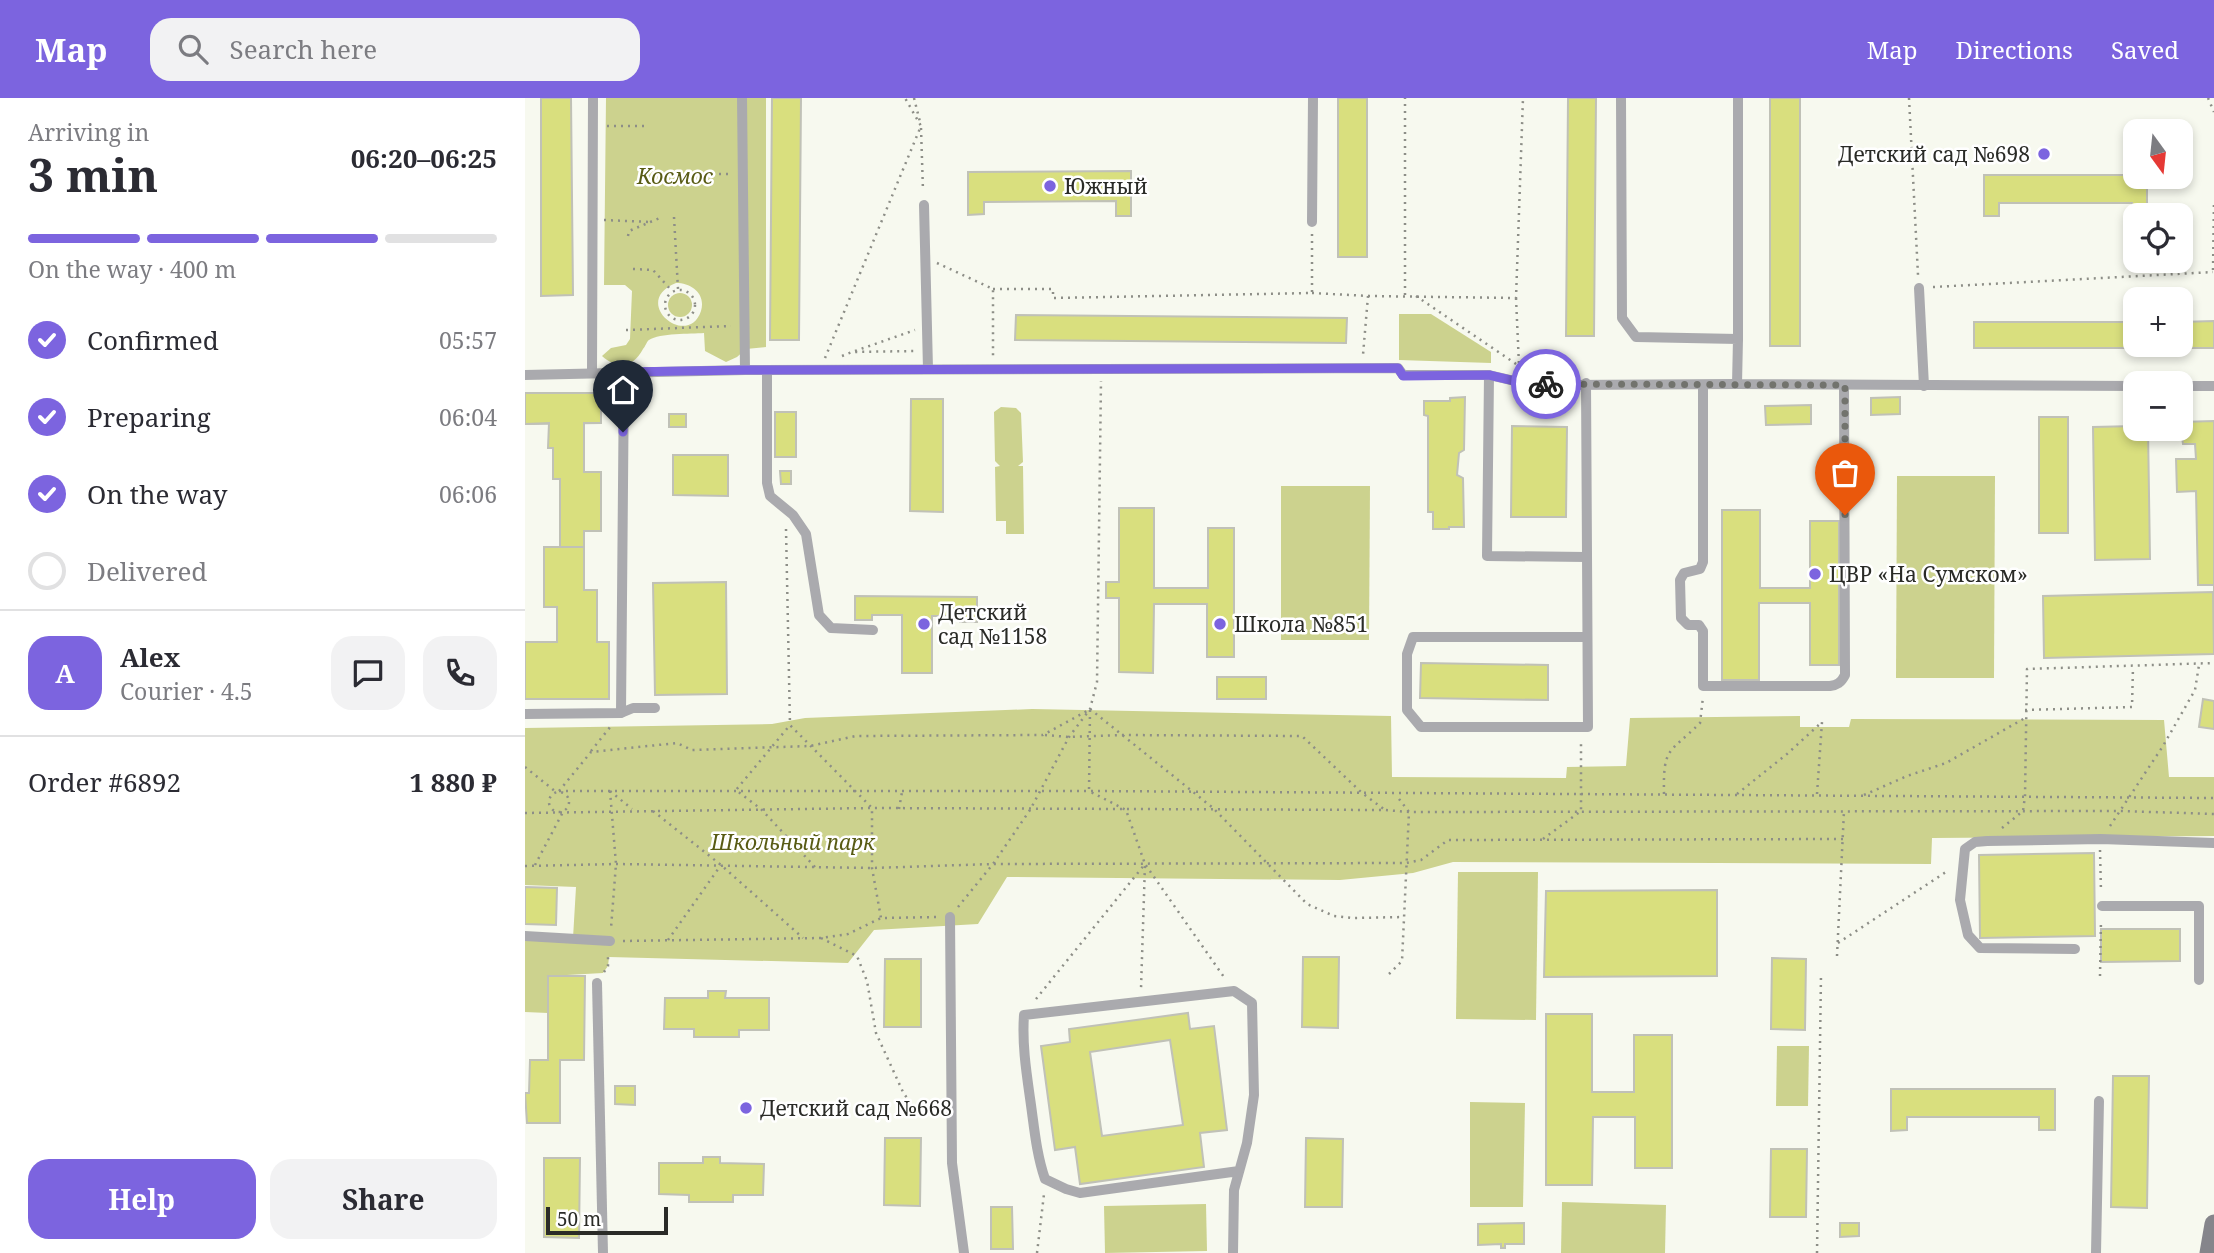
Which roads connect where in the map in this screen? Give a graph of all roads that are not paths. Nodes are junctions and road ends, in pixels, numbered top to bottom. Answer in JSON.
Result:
{"nodes":[{"id":1,"x":593,"y":98,"type":"edge"},
{"id":2,"x":742,"y":98,"type":"edge"},
{"id":3,"x":1313,"y":98,"type":"edge"},
{"id":4,"x":1621,"y":98,"type":"edge"},
{"id":5,"x":1738,"y":98,"type":"edge"},
{"id":6,"x":924,"y":205,"type":"road end"},
{"id":7,"x":1312,"y":222,"type":"road end"},
{"id":8,"x":1919,"y":288,"type":"road end"},
{"id":9,"x":1738,"y":339,"type":"junction"},
{"id":10,"x":928,"y":369,"type":"junction"},
{"id":11,"x":745,"y":370,"type":"junction"},
{"id":12,"x":767,"y":370,"type":"junction"},
{"id":13,"x":624,"y":372,"type":"junction"},
{"id":14,"x":591,"y":373,"type":"junction"},
{"id":15,"x":525,"y":375,"type":"edge"},
{"id":16,"x":1489,"y":375,"type":"junction"},
{"id":17,"x":1586,"y":383,"type":"junction"},
{"id":18,"x":1737,"y":384,"type":"junction"},
{"id":19,"x":1703,"y":385,"type":"junction"},
{"id":20,"x":1845,"y":385,"type":"junction"},
{"id":21,"x":1923,"y":386,"type":"junction"},
{"id":22,"x":2123,"y":386,"type":"edge"},
{"id":23,"x":2193,"y":386,"type":"edge"},
{"id":24,"x":2214,"y":386,"type":"edge"},
{"id":25,"x":1586,"y":557,"type":"junction"},
{"id":26,"x":873,"y":630,"type":"dead end"},
{"id":27,"x":1587,"y":637,"type":"junction"},
{"id":28,"x":655,"y":708,"type":"dead end"},
{"id":29,"x":621,"y":713,"type":"junction"},
{"id":30,"x":525,"y":714,"type":"edge"},
{"id":31,"x":2214,"y":843,"type":"edge"},
{"id":32,"x":2102,"y":906,"type":"road end"},
{"id":33,"x":950,"y":916,"type":"road end"},
{"id":34,"x":525,"y":936,"type":"edge"},
{"id":35,"x":610,"y":941,"type":"road end"},
{"id":36,"x":2075,"y":949,"type":"dead end"},
{"id":37,"x":2199,"y":980,"type":"dead end"},
{"id":38,"x":597,"y":983,"type":"road end"},
{"id":39,"x":2099,"y":1101,"type":"dead end"},
{"id":40,"x":1239,"y":1171,"type":"junction"},
{"id":41,"x":2214,"y":1224,"type":"edge"},
{"id":42,"x":603,"y":1253,"type":"edge"},
{"id":43,"x":964,"y":1253,"type":"edge"},
{"id":44,"x":1233,"y":1253,"type":"edge"},
{"id":45,"x":2096,"y":1253,"type":"edge"},
{"id":46,"x":2209,"y":1253,"type":"edge"}],
"edges":[{"from":1,"to":14,"type":"lane"},
{"from":2,"to":11,"type":"lane"},
{"from":3,"to":7,"type":"lane"},
{"from":4,"to":9,"type":"lane"},
{"from":5,"to":9,"type":"lane"},
{"from":6,"to":10,"type":"lane"},
{"from":8,"to":21,"type":"lane"},
{"from":9,"to":18,"type":"lane"},
{"from":10,"to":12,"type":"lane"},
{"from":10,"to":16,"type":"lane"},
{"from":11,"to":12,"type":"lane"},
{"from":11,"to":13,"type":"lane"},
{"from":12,"to":26,"type":"lane"},
{"from":13,"to":14,"type":"lane"},
{"from":13,"to":29,"type":"lane"},
{"from":14,"to":15,"type":"lane"},
{"from":16,"to":17,"type":"lane"},
{"from":16,"to":25,"type":"lane"},
{"from":17,"to":19,"type":"lane"},
{"from":17,"to":25,"type":"lane"},
{"from":18,"to":19,"type":"lane"},
{"from":18,"to":20,"type":"lane"},
{"from":19,"to":20,"type":"lane"},
{"from":20,"to":21,"type":"lane"},
{"from":21,"to":22,"type":"lane"},
{"from":23,"to":24,"type":"lane"},
{"from":25,"to":27,"type":"lane"},
{"from":27,"to":27,"type":"lane"},
{"from":28,"to":29,"type":"lane"},
{"from":29,"to":30,"type":"lane"},
{"from":31,"to":36,"type":"lane"},
{"from":32,"to":37,"type":"lane"},
{"from":33,"to":43,"type":"lane"},
{"from":34,"to":35,"type":"lane"},
{"from":38,"to":42,"type":"lane"},
{"from":39,"to":45,"type":"lane"},
{"from":40,"to":40,"type":"lane"},
{"from":40,"to":44,"type":"lane"},
{"from":41,"to":46,"type":"main road"}]}
